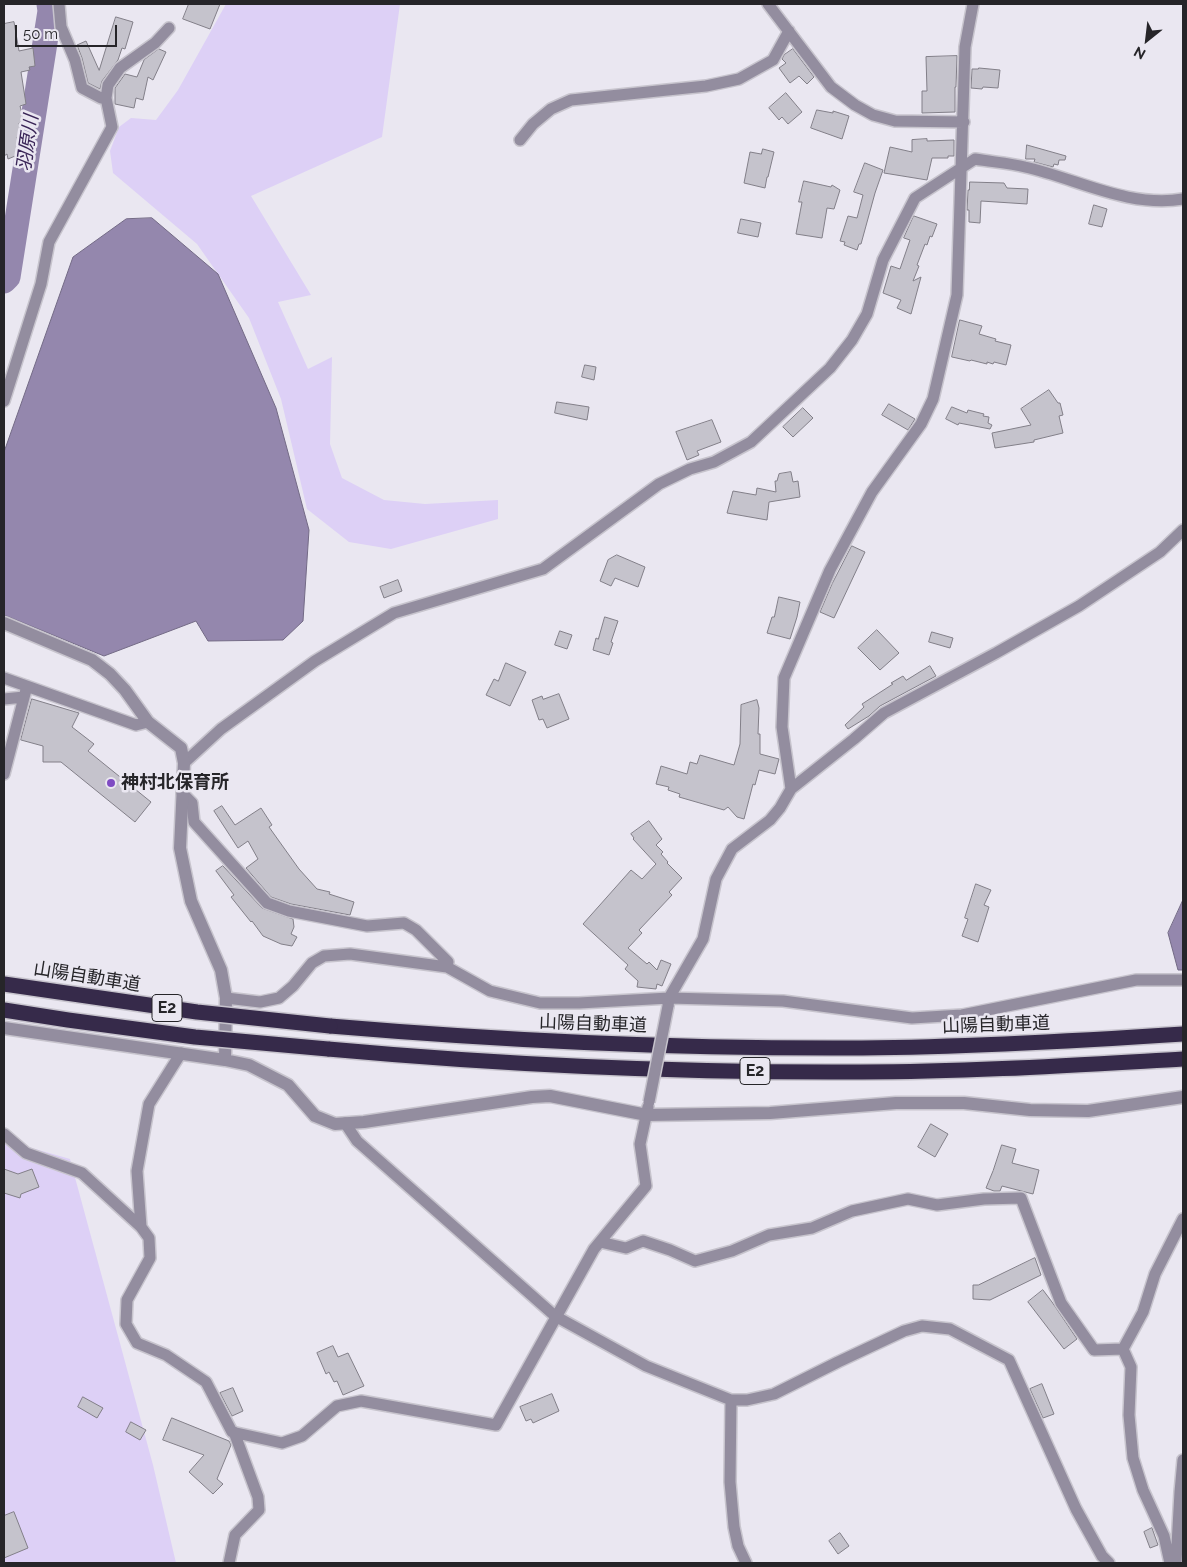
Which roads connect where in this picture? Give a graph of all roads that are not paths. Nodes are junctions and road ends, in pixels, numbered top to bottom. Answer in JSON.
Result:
{"nodes":[{"id":1,"x":59,"y":4,"type":"edge"},
{"id":2,"x":768,"y":4,"type":"edge"},
{"id":3,"x":973,"y":4,"type":"edge"},
{"id":4,"x":169,"y":28,"type":"dead end"},
{"id":5,"x":788,"y":31,"type":"junction"},
{"id":6,"x":106,"y":98,"type":"junction"},
{"id":7,"x":964,"y":122,"type":"junction"},
{"id":8,"x":520,"y":140,"type":"dead end"},
{"id":9,"x":961,"y":168,"type":"junction"},
{"id":10,"x":1183,"y":199,"type":"edge"},
{"id":11,"x":4,"y":401,"type":"edge"},
{"id":12,"x":1183,"y":530,"type":"edge"},
{"id":13,"x":4,"y":623,"type":"edge"},
{"id":14,"x":4,"y":678,"type":"edge"},
{"id":15,"x":25,"y":691,"type":"junction"},
{"id":16,"x":4,"y":699,"type":"edge"},
{"id":17,"x":148,"y":722,"type":"junction"},
{"id":18,"x":184,"y":763,"type":"junction"},
{"id":19,"x":4,"y":774,"type":"edge"},
{"id":20,"x":791,"y":788,"type":"junction"},
{"id":21,"x":182,"y":793,"type":"junction"},
{"id":22,"x":447,"y":967,"type":"junction"},
{"id":23,"x":1183,"y":980,"type":"edge"},
{"id":24,"x":4,"y":984,"type":"edge"},
{"id":25,"x":226,"y":998,"type":"junction"},
{"id":26,"x":668,"y":1002,"type":"junction"},
{"id":27,"x":4,"y":1010,"type":"edge"},
{"id":28,"x":4,"y":1028,"type":"edge"},
{"id":29,"x":1183,"y":1034,"type":"edge"},
{"id":30,"x":181,"y":1053,"type":"junction"},
{"id":31,"x":1183,"y":1059,"type":"edge"},
{"id":32,"x":225,"y":1060,"type":"junction"},
{"id":33,"x":1183,"y":1097,"type":"edge"},
{"id":34,"x":648,"y":1108,"type":"junction"},
{"id":35,"x":345,"y":1123,"type":"junction"},
{"id":36,"x":4,"y":1134,"type":"edge"},
{"id":37,"x":1183,"y":1219,"type":"edge"},
{"id":38,"x":141,"y":1227,"type":"junction"},
{"id":39,"x":600,"y":1242,"type":"junction"},
{"id":40,"x":556,"y":1316,"type":"junction"},
{"id":41,"x":1123,"y":1349,"type":"junction"},
{"id":42,"x":731,"y":1400,"type":"junction"},
{"id":43,"x":234,"y":1432,"type":"junction"},
{"id":44,"x":1183,"y":1460,"type":"edge"},
{"id":45,"x":229,"y":1563,"type":"edge"},
{"id":46,"x":746,"y":1563,"type":"edge"},
{"id":47,"x":1109,"y":1563,"type":"edge"},
{"id":48,"x":1170,"y":1563,"type":"edge"},
{"id":49,"x":1176,"y":1563,"type":"edge"}],
"edges":[{"from":1,"to":6,"type":"street"},
{"from":2,"to":5,"type":"street"},
{"from":3,"to":7,"type":"street"},
{"from":4,"to":6,"type":"street"},
{"from":5,"to":7,"type":"street"},
{"from":5,"to":8,"type":"street"},
{"from":6,"to":11,"type":"street"},
{"from":7,"to":9,"type":"street"},
{"from":9,"to":10,"type":"street"},
{"from":9,"to":18,"type":"street"},
{"from":9,"to":20,"type":"street"},
{"from":12,"to":20,"type":"street"},
{"from":13,"to":17,"type":"street"},
{"from":14,"to":15,"type":"street"},
{"from":15,"to":16,"type":"street"},
{"from":15,"to":17,"type":"street"},
{"from":15,"to":19,"type":"street"},
{"from":17,"to":18,"type":"street"},
{"from":18,"to":21,"type":"street"},
{"from":20,"to":26,"type":"street"},
{"from":21,"to":22,"type":"street"},
{"from":21,"to":25,"type":"street"},
{"from":22,"to":25,"type":"street"},
{"from":22,"to":26,"type":"street"},
{"from":23,"to":26,"type":"street"},
{"from":24,"to":29,"type":"highway","name":"山陽自動車道","number":"E2","bridge":true},
{"from":25,"to":32,"type":"street"},
{"from":26,"to":34,"type":"street","bridge":true},
{"from":27,"to":31,"type":"highway","number":"E2","bridge":true},
{"from":28,"to":30,"type":"street"},
{"from":30,"to":32,"type":"street"},
{"from":30,"to":38,"type":"street"},
{"from":32,"to":35,"type":"street"},
{"from":33,"to":34,"type":"street"},
{"from":34,"to":35,"type":"street"},
{"from":34,"to":39,"type":"street"},
{"from":35,"to":40,"type":"street"},
{"from":36,"to":38,"type":"street"},
{"from":37,"to":41,"type":"street"},
{"from":38,"to":43,"type":"street"},
{"from":39,"to":40,"type":"street"},
{"from":39,"to":41,"type":"street"},
{"from":40,"to":42,"type":"street"},
{"from":40,"to":43,"type":"street"},
{"from":41,"to":48,"type":"street"},
{"from":42,"to":46,"type":"street"},
{"from":42,"to":47,"type":"street"},
{"from":43,"to":45,"type":"street"},
{"from":44,"to":49,"type":"street"}]}
